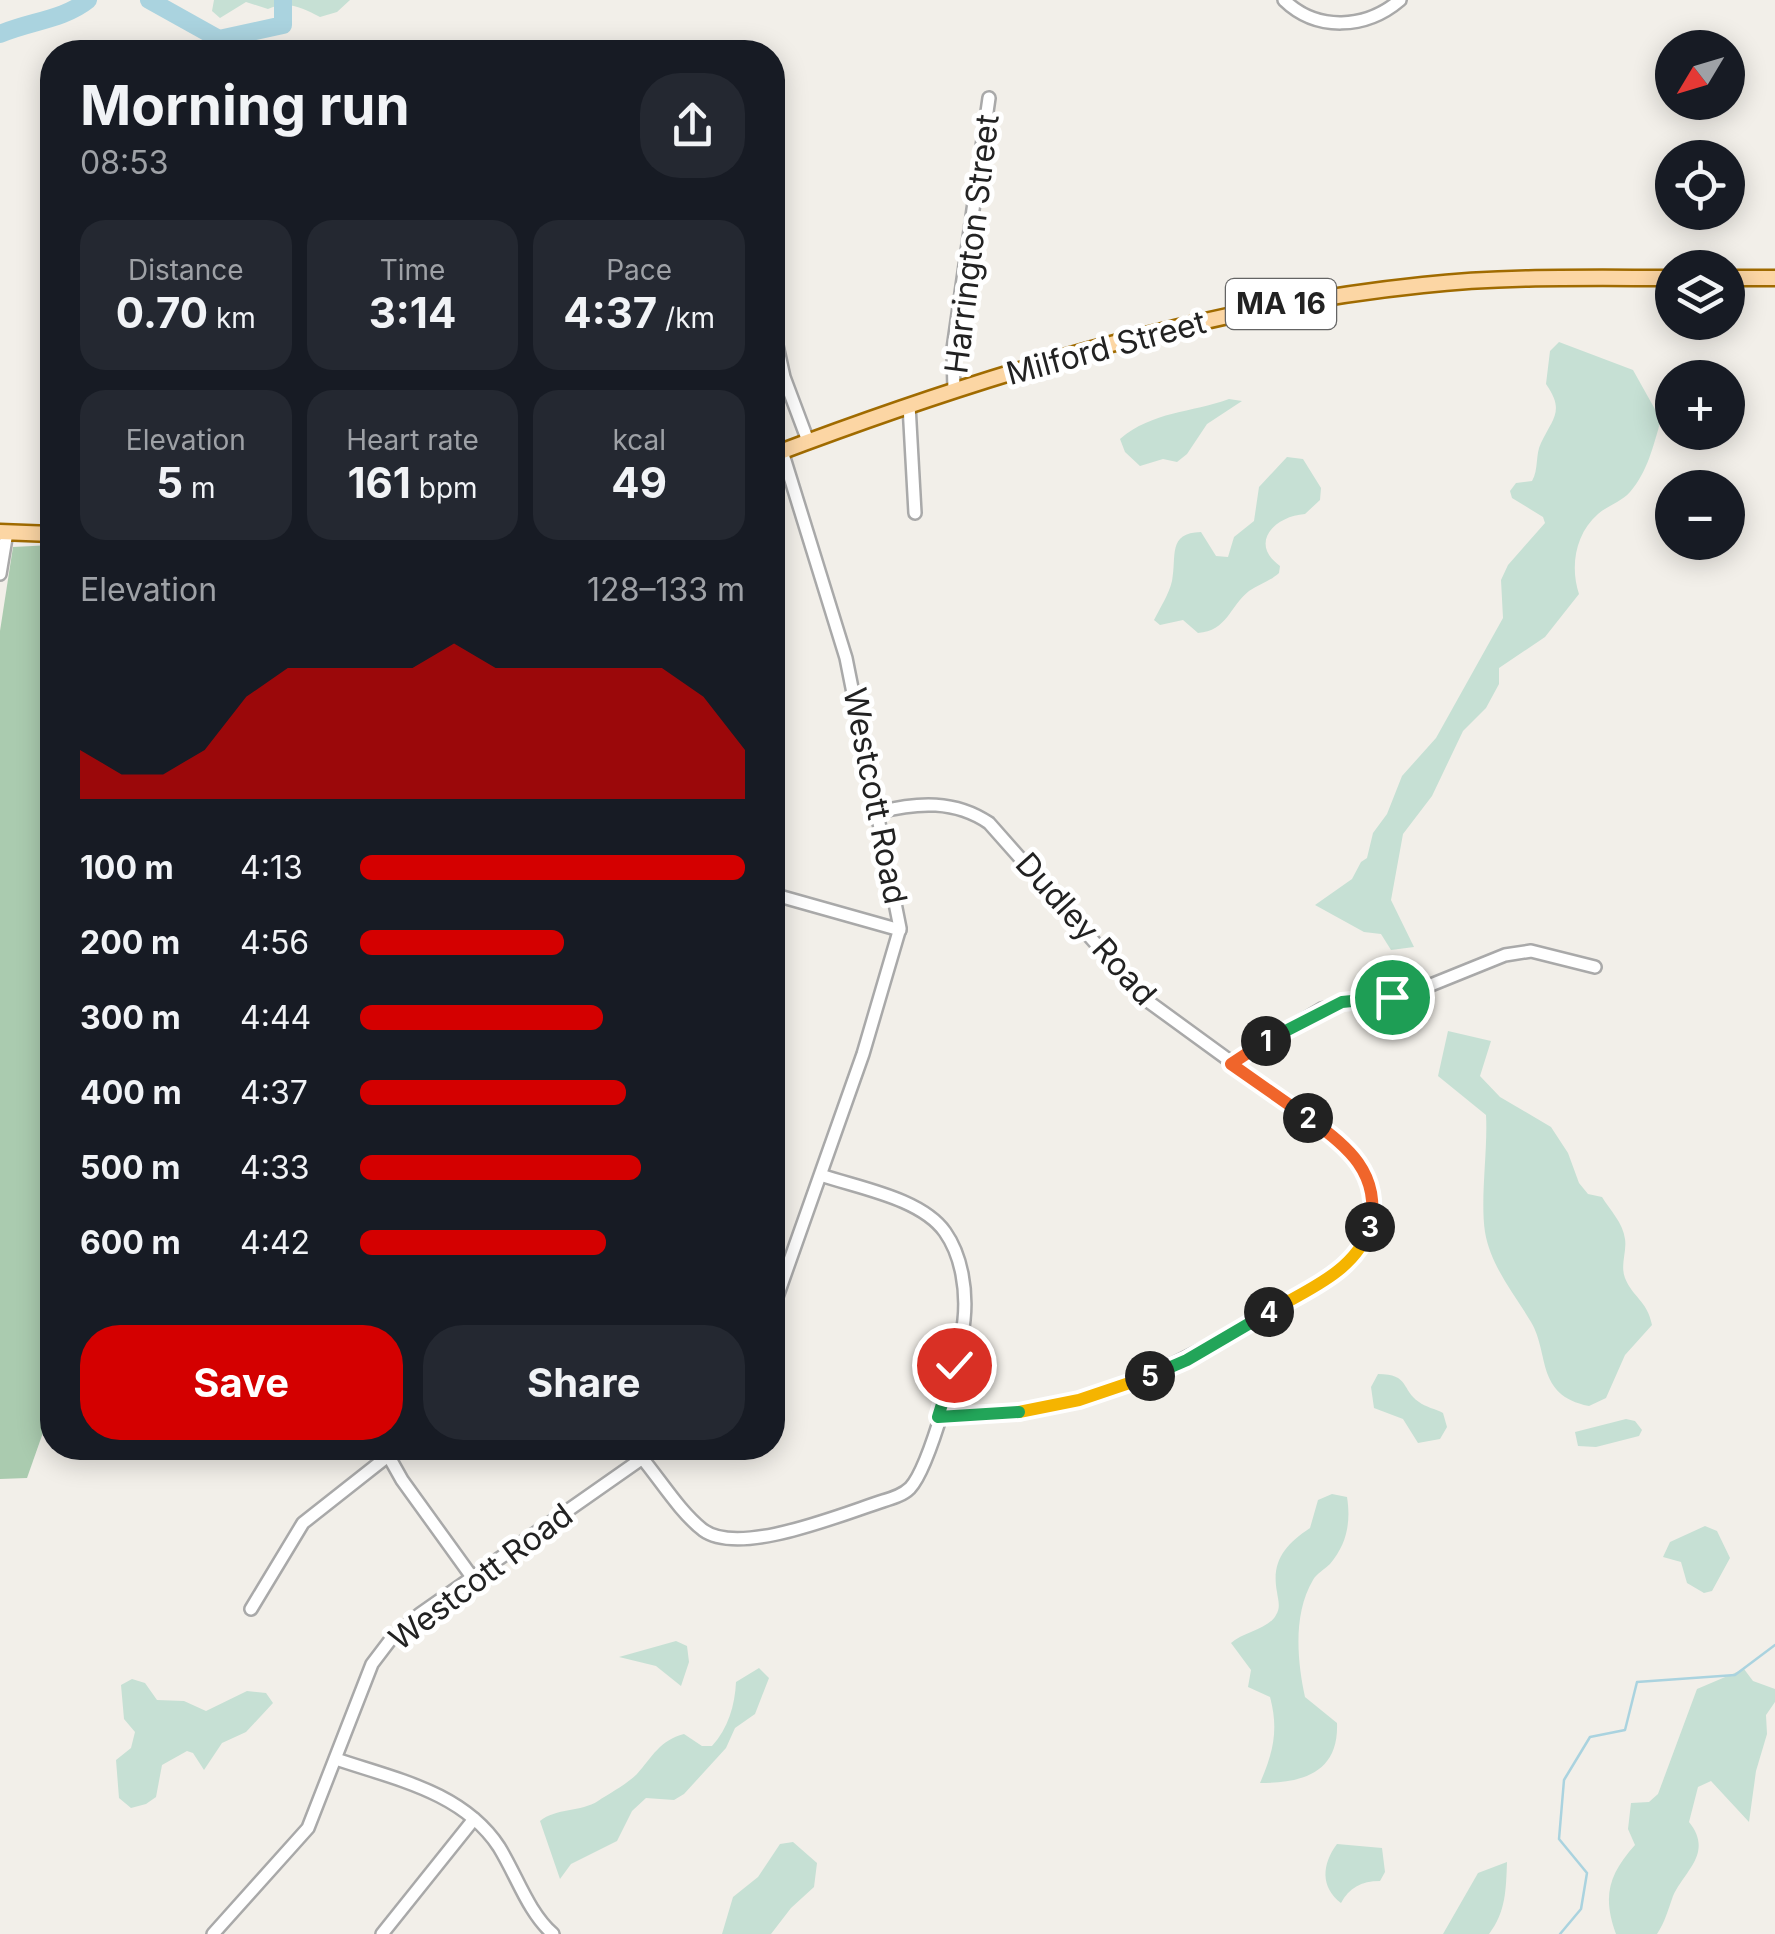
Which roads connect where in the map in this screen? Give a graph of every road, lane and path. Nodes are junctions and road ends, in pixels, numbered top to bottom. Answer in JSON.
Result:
{"nodes":[{"id":1,"x":1284,"y":0,"type":"edge"},
{"id":2,"x":1400,"y":0,"type":"edge"},
{"id":3,"x":990,"y":98,"type":"dead end"},
{"id":4,"x":1655,"y":278,"type":"edge"},
{"id":5,"x":1745,"y":278,"type":"edge"},
{"id":6,"x":1775,"y":278,"type":"edge"},
{"id":7,"x":785,"y":380,"type":"edge"},
{"id":8,"x":954,"y":390,"type":"junction"},
{"id":9,"x":905,"y":406,"type":"junction"},
{"id":10,"x":808,"y":441,"type":"junction"},
{"id":11,"x":785,"y":450,"type":"edge"},
{"id":12,"x":785,"y":475,"type":"edge"},
{"id":13,"x":915,"y":513,"type":"dead end"},
{"id":14,"x":4,"y":532,"type":"edge"},
{"id":15,"x":40,"y":534,"type":"edge"},
{"id":16,"x":0,"y":574,"type":"edge"},
{"id":17,"x":879,"y":812,"type":"junction"},
{"id":18,"x":785,"y":898,"type":"edge"},
{"id":19,"x":900,"y":930,"type":"junction"},
{"id":20,"x":1595,"y":966,"type":"dead end"},
{"id":21,"x":1231,"y":1064,"type":"junction"},
{"id":22,"x":821,"y":1175,"type":"junction"},
{"id":23,"x":785,"y":1269,"type":"edge"},
{"id":24,"x":938,"y":1417,"type":"junction"},
{"id":25,"x":377,"y":1460,"type":"edge"},
{"id":26,"x":392,"y":1460,"type":"edge"},
{"id":27,"x":639,"y":1460,"type":"edge"},
{"id":28,"x":644,"y":1460,"type":"edge"},
{"id":29,"x":472,"y":1577,"type":"junction"},
{"id":30,"x":251,"y":1610,"type":"dead end"},
{"id":31,"x":336,"y":1759,"type":"junction"},
{"id":32,"x":474,"y":1819,"type":"junction"},
{"id":33,"x":213,"y":1934,"type":"edge"},
{"id":34,"x":382,"y":1934,"type":"edge"},
{"id":35,"x":553,"y":1934,"type":"edge"}],
"edges":[{"from":1,"to":2,"type":"street"},
{"from":3,"to":8,"type":"street","name":"Harrington Street"},
{"from":4,"to":8,"type":"main road","name":"Milford Street","number":"MA 16"},
{"from":5,"to":6,"type":"main road"},
{"from":7,"to":10,"type":"street"},
{"from":8,"to":9,"type":"main road","name":"Milford Street","number":"MA 16"},
{"from":9,"to":10,"type":"main road","number":"MA 16"},
{"from":9,"to":13,"type":"street"},
{"from":10,"to":11,"type":"main road","number":"MA 16"},
{"from":12,"to":17,"type":"street","name":"Westcott Road"},
{"from":14,"to":15,"type":"main road"},
{"from":14,"to":16,"type":"street"},
{"from":17,"to":19,"type":"street","name":"Westcott Road"},
{"from":17,"to":21,"type":"street","name":"Dudley Road"},
{"from":18,"to":19,"type":"street"},
{"from":19,"to":22,"type":"street","name":"Westcott Road"},
{"from":20,"to":21,"type":"street"},
{"from":21,"to":24,"type":"street","name":"Dudley Road"},
{"from":22,"to":23,"type":"street","name":"Westcott Road"},
{"from":22,"to":24,"type":"street"},
{"from":24,"to":28,"type":"street"},
{"from":25,"to":30,"type":"street"},
{"from":26,"to":29,"type":"street"},
{"from":27,"to":29,"type":"street","name":"Westcott Road"},
{"from":29,"to":31,"type":"street","name":"Westcott Road"},
{"from":31,"to":32,"type":"street"},
{"from":31,"to":33,"type":"street","name":"Westcott Road"},
{"from":32,"to":34,"type":"street"},
{"from":32,"to":35,"type":"street"}]}
